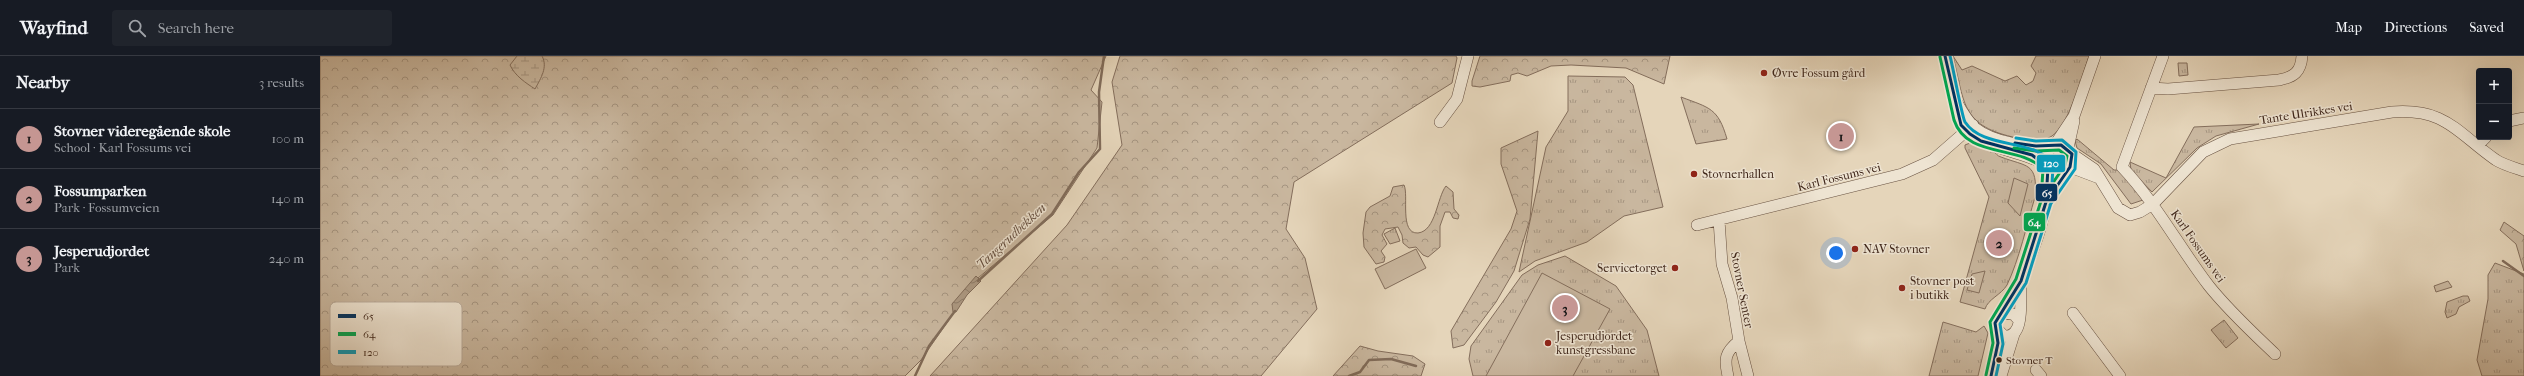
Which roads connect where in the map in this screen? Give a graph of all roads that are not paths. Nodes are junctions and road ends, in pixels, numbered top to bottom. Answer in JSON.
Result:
{"nodes":[{"id":1,"x":1468,"y":56,"type":"edge"},
{"id":2,"x":1945,"y":56,"type":"edge"},
{"id":3,"x":2095,"y":56,"type":"edge"},
{"id":4,"x":2163,"y":56,"type":"edge"},
{"id":5,"x":2302,"y":56,"type":"edge"},
{"id":6,"x":2151,"y":88,"type":"junction"},
{"id":7,"x":2074,"y":116,"type":"junction"},
{"id":8,"x":2524,"y":118,"type":"edge"},
{"id":9,"x":2512,"y":120,"type":"edge"},
{"id":10,"x":1440,"y":122,"type":"dead end"},
{"id":11,"x":1970,"y":128,"type":"junction"},
{"id":12,"x":2483,"y":140,"type":"edge"},
{"id":13,"x":2478,"y":145,"type":"junction"},
{"id":14,"x":2053,"y":146,"type":"junction"},
{"id":15,"x":2070,"y":151,"type":"junction"},
{"id":16,"x":2047,"y":165,"type":"junction"},
{"id":17,"x":2068,"y":169,"type":"junction"},
{"id":18,"x":2524,"y":172,"type":"edge"},
{"id":19,"x":2099,"y":178,"type":"junction"},
{"id":20,"x":2046,"y":202,"type":"junction"},
{"id":21,"x":2153,"y":204,"type":"junction"},
{"id":22,"x":1719,"y":220,"type":"junction"},
{"id":23,"x":1697,"y":226,"type":"dead end"},
{"id":24,"x":2021,"y":281,"type":"junction"},
{"id":25,"x":2073,"y":313,"type":"dead end"},
{"id":26,"x":2002,"y":314,"type":"junction"},
{"id":27,"x":2019,"y":320,"type":"junction"},
{"id":28,"x":1998,"y":332,"type":"junction"},
{"id":29,"x":2014,"y":334,"type":"junction"},
{"id":30,"x":1739,"y":341,"type":"junction"},
{"id":31,"x":2275,"y":354,"type":"dead end"},
{"id":32,"x":1728,"y":376,"type":"edge"},
{"id":33,"x":1748,"y":376,"type":"edge"},
{"id":34,"x":1991,"y":376,"type":"edge"},
{"id":35,"x":2001,"y":376,"type":"edge"},
{"id":36,"x":2120,"y":376,"type":"edge"}],
"edges":[{"from":1,"to":10,"type":"street"},
{"from":2,"to":11,"type":"street"},
{"from":3,"to":7,"type":"street"},
{"from":4,"to":6,"type":"street"},
{"from":5,"to":6,"type":"street"},
{"from":6,"to":21,"type":"street"},
{"from":7,"to":14,"type":"street"},
{"from":7,"to":15,"type":"street"},
{"from":8,"to":9,"type":"street"},
{"from":11,"to":14,"type":"street"},
{"from":11,"to":16,"type":"street"},
{"from":11,"to":22,"type":"street","name":"Karl Fossums vei"},
{"from":12,"to":13,"type":"street"},
{"from":13,"to":18,"type":"street","name":"Tante Ulrikkes vei"},
{"from":13,"to":21,"type":"street","name":"Tante Ulrikkes vei"},
{"from":14,"to":15,"type":"street"},
{"from":14,"to":16,"type":"street"},
{"from":15,"to":17,"type":"street"},
{"from":15,"to":19,"type":"street","name":"Karl Fossums vei"},
{"from":16,"to":17,"type":"street"},
{"from":16,"to":20,"type":"street"},
{"from":17,"to":19,"type":"street"},
{"from":17,"to":20,"type":"street"},
{"from":19,"to":21,"type":"street","name":"Karl Fossums vei"},
{"from":20,"to":24,"type":"street"},
{"from":21,"to":31,"type":"street","name":"Karl Fossums vei"},
{"from":22,"to":23,"type":"street","name":"Karl Fossums vei"},
{"from":22,"to":30,"type":"street","name":"Stovner Senter"},
{"from":24,"to":26,"type":"street"},
{"from":24,"to":27,"type":"street"},
{"from":25,"to":36,"type":"street"},
{"from":26,"to":27,"type":"street"},
{"from":26,"to":28,"type":"street"},
{"from":27,"to":29,"type":"street"},
{"from":28,"to":29,"type":"street"},
{"from":28,"to":34,"type":"street"},
{"from":29,"to":35,"type":"street"},
{"from":30,"to":32,"type":"street","name":"Stovner Senter"},
{"from":30,"to":33,"type":"street","name":"Stovner Senter"}]}
